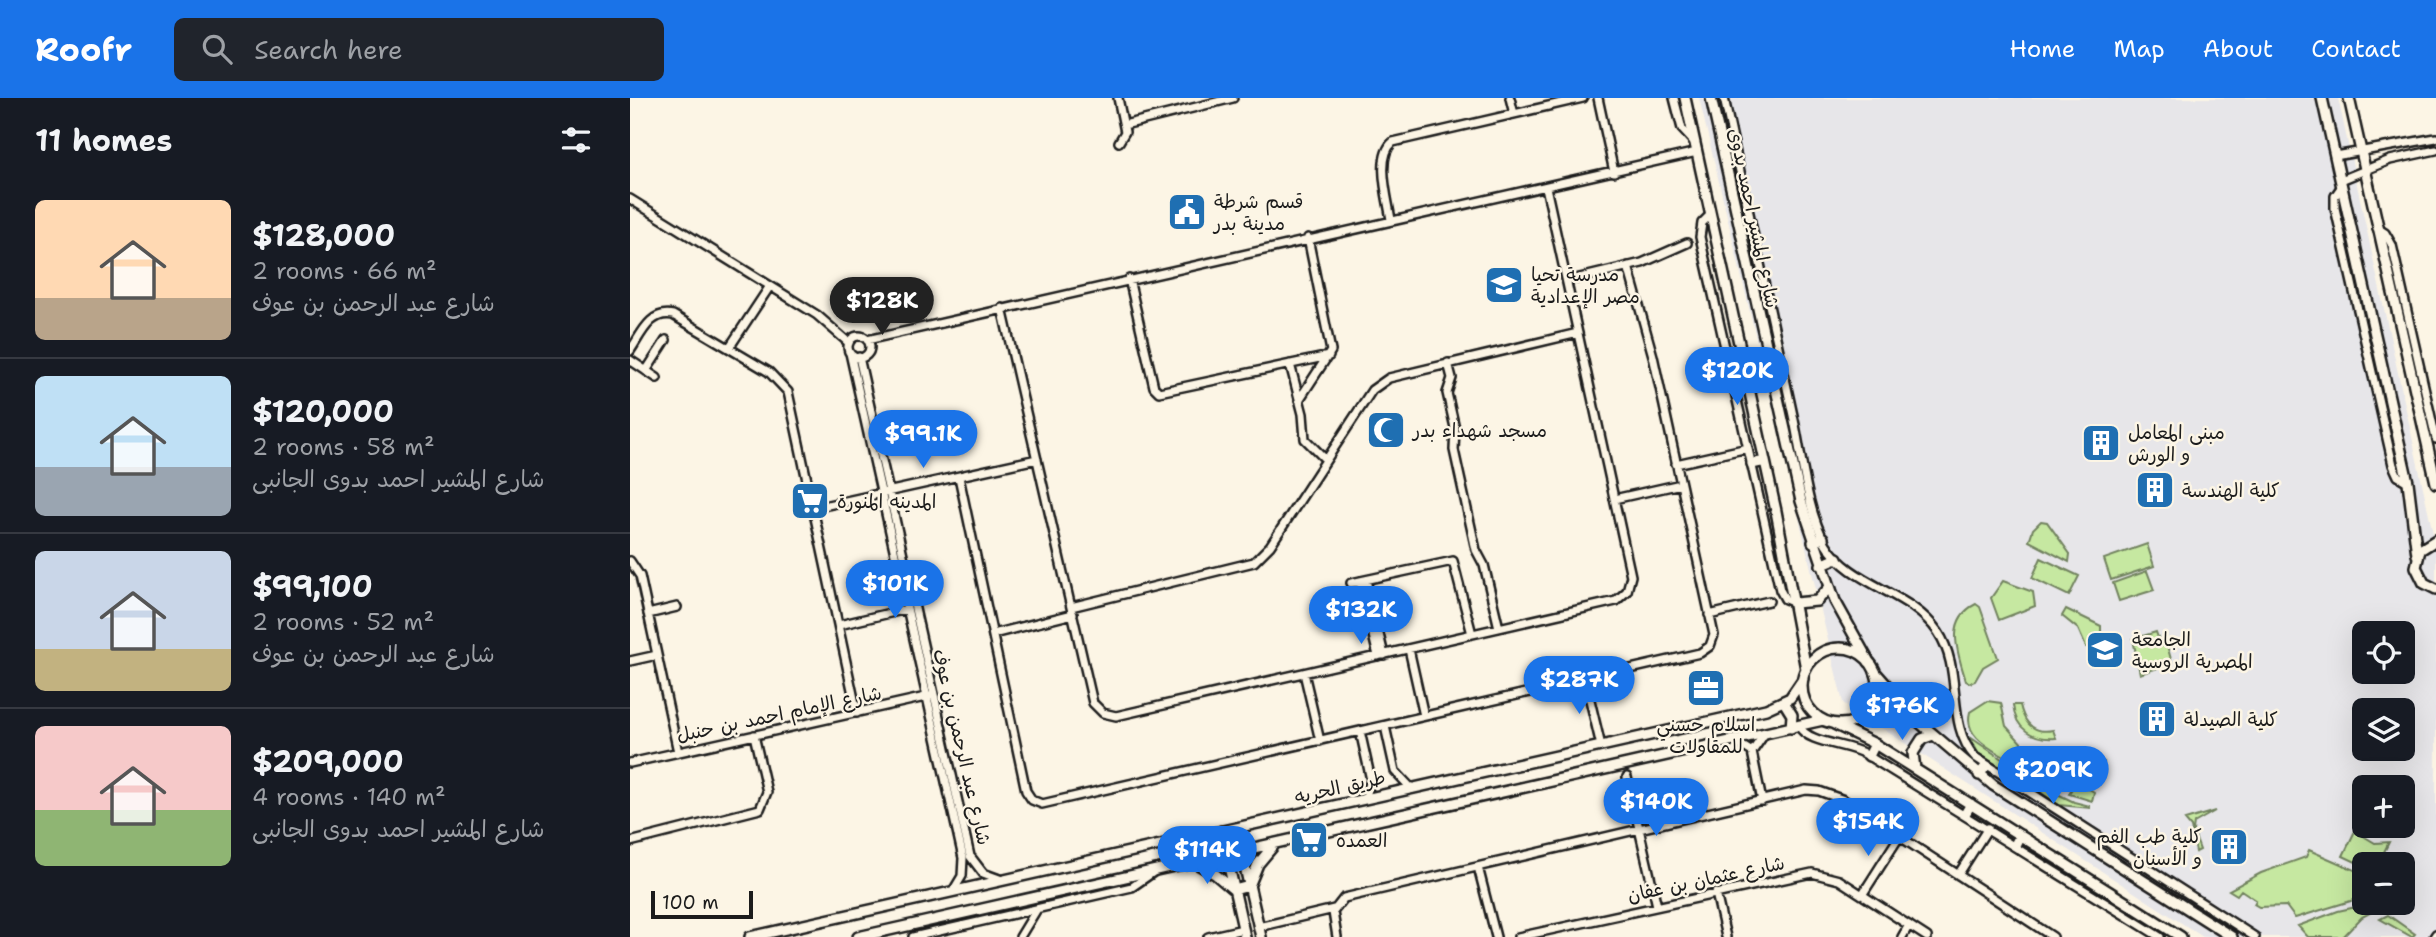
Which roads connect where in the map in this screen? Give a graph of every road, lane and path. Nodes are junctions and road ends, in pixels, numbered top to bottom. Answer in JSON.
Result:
{"nodes":[{"id":1,"x":1118,"y":98,"type":"edge"},
{"id":2,"x":1233,"y":98,"type":"edge"},
{"id":3,"x":1510,"y":98,"type":"edge"},
{"id":4,"x":1583,"y":98,"type":"edge"},
{"id":5,"x":1598,"y":98,"type":"edge"},
{"id":6,"x":1674,"y":98,"type":"edge"},
{"id":7,"x":1685,"y":98,"type":"edge"},
{"id":8,"x":1711,"y":98,"type":"edge"},
{"id":9,"x":1724,"y":98,"type":"edge"},
{"id":10,"x":2322,"y":98,"type":"edge"},
{"id":11,"x":2349,"y":98,"type":"edge"},
{"id":12,"x":1514,"y":114,"type":"junction"},
{"id":13,"x":1124,"y":125,"type":"junction"},
{"id":14,"x":2436,"y":138,"type":"edge"},
{"id":15,"x":1119,"y":142,"type":"dead end"},
{"id":16,"x":2395,"y":147,"type":"junction"},
{"id":17,"x":1696,"y":148,"type":"junction"},
{"id":18,"x":2360,"y":149,"type":"junction"},
{"id":19,"x":2436,"y":149,"type":"edge"},
{"id":20,"x":2335,"y":156,"type":"junction"},
{"id":21,"x":2397,"y":159,"type":"junction"},
{"id":22,"x":2364,"y":170,"type":"junction"},
{"id":23,"x":1614,"y":172,"type":"junction"},
{"id":24,"x":2341,"y":183,"type":"junction"},
{"id":25,"x":1546,"y":187,"type":"junction"},
{"id":26,"x":630,"y":199,"type":"edge"},
{"id":27,"x":1710,"y":215,"type":"junction"},
{"id":28,"x":1391,"y":220,"type":"junction"},
{"id":29,"x":2377,"y":228,"type":"junction"},
{"id":30,"x":1308,"y":239,"type":"junction"},
{"id":31,"x":1687,"y":243,"type":"dead end"},
{"id":32,"x":1628,"y":267,"type":"junction"},
{"id":33,"x":1129,"y":279,"type":"junction"},
{"id":34,"x":1567,"y":281,"type":"junction"},
{"id":35,"x":770,"y":286,"type":"junction"},
{"id":36,"x":1002,"y":308,"type":"junction"},
{"id":37,"x":1578,"y":333,"type":"junction"},
{"id":38,"x":666,"y":340,"type":"dead end"},
{"id":39,"x":867,"y":340,"type":"junction"},
{"id":40,"x":849,"y":343,"type":"junction"},
{"id":41,"x":729,"y":348,"type":"junction"},
{"id":42,"x":630,"y":351,"type":"edge"},
{"id":43,"x":850,"y":353,"type":"junction"},
{"id":44,"x":1329,"y":356,"type":"junction"},
{"id":45,"x":859,"y":357,"type":"junction"},
{"id":46,"x":630,"y":360,"type":"edge"},
{"id":47,"x":1448,"y":363,"type":"junction"},
{"id":48,"x":1290,"y":364,"type":"junction"},
{"id":49,"x":646,"y":371,"type":"junction"},
{"id":50,"x":657,"y":378,"type":"dead end"},
{"id":51,"x":1299,"y":400,"type":"junction"},
{"id":52,"x":2436,"y":439,"type":"edge"},
{"id":53,"x":1748,"y":448,"type":"junction"},
{"id":54,"x":1037,"y":459,"type":"junction"},
{"id":55,"x":1326,"y":460,"type":"junction"},
{"id":56,"x":1765,"y":461,"type":"junction"},
{"id":57,"x":1676,"y":464,"type":"junction"},
{"id":58,"x":1752,"y":464,"type":"junction"},
{"id":59,"x":2435,"y":475,"type":"edge"},
{"id":60,"x":959,"y":477,"type":"junction"},
{"id":61,"x":1681,"y":484,"type":"junction"},
{"id":62,"x":885,"y":493,"type":"junction"},
{"id":63,"x":1614,"y":499,"type":"junction"},
{"id":64,"x":814,"y":508,"type":"junction"},
{"id":65,"x":1823,"y":538,"type":"junction"},
{"id":66,"x":2436,"y":540,"type":"edge"},
{"id":67,"x":1813,"y":541,"type":"junction"},
{"id":68,"x":2417,"y":555,"type":"junction"},
{"id":69,"x":1837,"y":558,"type":"junction"},
{"id":70,"x":630,"y":561,"type":"edge"},
{"id":71,"x":1821,"y":565,"type":"junction"},
{"id":72,"x":1363,"y":580,"type":"junction"},
{"id":73,"x":1351,"y":583,"type":"dead end"},
{"id":74,"x":1829,"y":588,"type":"junction"},
{"id":75,"x":2436,"y":589,"type":"edge"},
{"id":76,"x":1769,"y":601,"type":"dead end"},
{"id":77,"x":1795,"y":603,"type":"junction"},
{"id":78,"x":677,"y":607,"type":"dead end"},
{"id":79,"x":907,"y":609,"type":"junction"},
{"id":80,"x":1072,"y":611,"type":"junction"},
{"id":81,"x":648,"y":614,"type":"junction"},
{"id":82,"x":1709,"y":615,"type":"junction"},
{"id":83,"x":839,"y":625,"type":"junction"},
{"id":84,"x":1499,"y":628,"type":"junction"},
{"id":85,"x":1472,"y":634,"type":"junction"},
{"id":86,"x":993,"y":635,"type":"junction"},
{"id":87,"x":1409,"y":649,"type":"junction"},
{"id":88,"x":657,"y":655,"type":"junction"},
{"id":89,"x":1381,"y":655,"type":"junction"},
{"id":90,"x":630,"y":661,"type":"edge"},
{"id":91,"x":1869,"y":662,"type":"junction"},
{"id":92,"x":1875,"y":672,"type":"junction"},
{"id":93,"x":1304,"y":673,"type":"junction"},
{"id":94,"x":1805,"y":674,"type":"junction"},
{"id":95,"x":1585,"y":679,"type":"junction"},
{"id":96,"x":931,"y":696,"type":"junction"},
{"id":97,"x":1784,"y":702,"type":"junction"},
{"id":98,"x":857,"y":713,"type":"junction"},
{"id":99,"x":1424,"y":716,"type":"junction"},
{"id":100,"x":1823,"y":720,"type":"junction"},
{"id":101,"x":1834,"y":724,"type":"junction"},
{"id":102,"x":1385,"y":726,"type":"junction"},
{"id":103,"x":1795,"y":727,"type":"junction"},
{"id":104,"x":1360,"y":732,"type":"junction"},
{"id":105,"x":1765,"y":733,"type":"junction"},
{"id":106,"x":754,"y":735,"type":"junction"},
{"id":107,"x":1933,"y":735,"type":"junction"},
{"id":108,"x":1733,"y":740,"type":"junction"},
{"id":109,"x":1320,"y":741,"type":"junction"},
{"id":110,"x":1875,"y":744,"type":"junction"},
{"id":111,"x":1601,"y":746,"type":"junction"},
{"id":112,"x":678,"y":752,"type":"junction"},
{"id":113,"x":1752,"y":752,"type":"junction"},
{"id":114,"x":1868,"y":756,"type":"junction"},
{"id":115,"x":630,"y":763,"type":"edge"},
{"id":116,"x":1986,"y":766,"type":"junction"},
{"id":117,"x":1915,"y":769,"type":"junction"},
{"id":118,"x":1979,"y":775,"type":"junction"},
{"id":119,"x":1627,"y":777,"type":"dead end"},
{"id":120,"x":1412,"y":789,"type":"junction"},
{"id":121,"x":1365,"y":799,"type":"junction"},
{"id":122,"x":1762,"y":801,"type":"junction"},
{"id":123,"x":1971,"y":804,"type":"junction"},
{"id":124,"x":1965,"y":814,"type":"junction"},
{"id":125,"x":1236,"y":828,"type":"junction"},
{"id":126,"x":1988,"y":828,"type":"junction"},
{"id":127,"x":1639,"y":829,"type":"junction"},
{"id":128,"x":1221,"y":831,"type":"junction"},
{"id":129,"x":2020,"y":835,"type":"junction"},
{"id":130,"x":1899,"y":836,"type":"junction"},
{"id":131,"x":630,"y":842,"type":"edge"},
{"id":132,"x":1277,"y":843,"type":"junction"},
{"id":133,"x":2015,"y":845,"type":"junction"},
{"id":134,"x":2109,"y":846,"type":"junction"},
{"id":135,"x":1241,"y":851,"type":"junction"},
{"id":136,"x":1226,"y":854,"type":"junction"},
{"id":137,"x":2104,"y":856,"type":"junction"},
{"id":138,"x":1194,"y":862,"type":"junction"},
{"id":139,"x":1478,"y":866,"type":"junction"},
{"id":140,"x":1155,"y":870,"type":"junction"},
{"id":141,"x":1958,"y":875,"type":"junction"},
{"id":142,"x":1002,"y":880,"type":"junction"},
{"id":143,"x":1249,"y":886,"type":"junction"},
{"id":144,"x":1234,"y":890,"type":"junction"},
{"id":145,"x":953,"y":891,"type":"junction"},
{"id":146,"x":1716,"y":893,"type":"junction"},
{"id":147,"x":1861,"y":895,"type":"junction"},
{"id":148,"x":1657,"y":906,"type":"junction"},
{"id":149,"x":1037,"y":909,"type":"junction"},
{"id":150,"x":1334,"y":909,"type":"junction"},
{"id":151,"x":1909,"y":925,"type":"junction"},
{"id":152,"x":1258,"y":927,"type":"junction"},
{"id":153,"x":790,"y":928,"type":"junction"},
{"id":154,"x":1244,"y":933,"type":"edge"},
{"id":155,"x":1555,"y":933,"type":"edge"},
{"id":156,"x":753,"y":937,"type":"edge"},
{"id":157,"x":783,"y":937,"type":"edge"},
{"id":158,"x":858,"y":937,"type":"edge"},
{"id":159,"x":913,"y":937,"type":"edge"},
{"id":160,"x":1020,"y":937,"type":"edge"},
{"id":161,"x":1208,"y":937,"type":"edge"},
{"id":162,"x":1261,"y":937,"type":"edge"},
{"id":163,"x":1337,"y":937,"type":"edge"},
{"id":164,"x":1496,"y":937,"type":"edge"},
{"id":165,"x":1518,"y":937,"type":"edge"},
{"id":166,"x":1726,"y":937,"type":"edge"},
{"id":167,"x":1902,"y":937,"type":"edge"},
{"id":168,"x":1927,"y":937,"type":"edge"},
{"id":169,"x":2053,"y":937,"type":"edge"},
{"id":170,"x":2160,"y":937,"type":"edge"},
{"id":171,"x":2181,"y":937,"type":"edge"},
{"id":172,"x":2232,"y":937,"type":"edge"},
{"id":173,"x":2255,"y":937,"type":"edge"}],
"edges":[{"from":1,"to":13,"type":"street"},
{"from":2,"to":13,"type":"street"},
{"from":3,"to":12,"type":"street"},
{"from":4,"to":12,"type":"street"},
{"from":5,"to":23,"type":"street"},
{"from":6,"to":17,"type":"street"},
{"from":7,"to":17,"type":"street"},
{"from":8,"to":67,"type":"street","name":"شارع المشير احمد بدوى"},
{"from":9,"to":65,"type":"street"},
{"from":10,"to":20,"type":"street"},
{"from":11,"to":18,"type":"street"},
{"from":12,"to":28,"type":"street"},
{"from":13,"to":15,"type":"street"},
{"from":14,"to":16,"type":"street"},
{"from":16,"to":18,"type":"street"},
{"from":16,"to":21,"type":"street"},
{"from":17,"to":23,"type":"street"},
{"from":17,"to":27,"type":"street"},
{"from":18,"to":20,"type":"street"},
{"from":18,"to":22,"type":"street"},
{"from":19,"to":21,"type":"street"},
{"from":20,"to":24,"type":"street"},
{"from":21,"to":22,"type":"street"},
{"from":22,"to":24,"type":"street"},
{"from":22,"to":29,"type":"street"},
{"from":23,"to":25,"type":"street"},
{"from":24,"to":68,"type":"street"},
{"from":25,"to":28,"type":"street"},
{"from":25,"to":34,"type":"street"},
{"from":26,"to":35,"type":"street"},
{"from":27,"to":53,"type":"street"},
{"from":27,"to":56,"type":"street"},
{"from":28,"to":30,"type":"street"},
{"from":29,"to":52,"type":"street"},
{"from":29,"to":59,"type":"street"},
{"from":30,"to":33,"type":"street"},
{"from":30,"to":44,"type":"street"},
{"from":31,"to":32,"type":"street"},
{"from":32,"to":34,"type":"street"},
{"from":32,"to":57,"type":"street"},
{"from":33,"to":36,"type":"street"},
{"from":33,"to":48,"type":"street"},
{"from":34,"to":37,"type":"street"},
{"from":35,"to":40,"type":"street"},
{"from":35,"to":41,"type":"street"},
{"from":36,"to":39,"type":"street"},
{"from":36,"to":54,"type":"street"},
{"from":37,"to":47,"type":"street"},
{"from":37,"to":63,"type":"street"},
{"from":38,"to":49,"type":"street"},
{"from":39,"to":40,"type":"street"},
{"from":39,"to":45,"type":"street"},
{"from":40,"to":43,"type":"street"},
{"from":41,"to":42,"type":"street"},
{"from":41,"to":64,"type":"street"},
{"from":43,"to":45,"type":"street"},
{"from":43,"to":62,"type":"street","name":"شارع عبد الرحمن بن عوف"},
{"from":44,"to":48,"type":"street"},
{"from":44,"to":51,"type":"street"},
{"from":45,"to":62,"type":"street","name":"شارع عبد الرحمن بن عوف"},
{"from":46,"to":49,"type":"street"},
{"from":47,"to":55,"type":"street"},
{"from":47,"to":84,"type":"street"},
{"from":48,"to":51,"type":"street"},
{"from":49,"to":50,"type":"street"},
{"from":51,"to":55,"type":"street"},
{"from":53,"to":57,"type":"street"},
{"from":53,"to":58,"type":"street"},
{"from":54,"to":60,"type":"street"},
{"from":54,"to":80,"type":"street"},
{"from":55,"to":80,"type":"street"},
{"from":56,"to":58,"type":"street"},
{"from":56,"to":77,"type":"street"},
{"from":57,"to":61,"type":"street"},
{"from":58,"to":77,"type":"street"},
{"from":60,"to":62,"type":"street"},
{"from":60,"to":86,"type":"street"},
{"from":61,"to":63,"type":"street"},
{"from":61,"to":82,"type":"street"},
{"from":62,"to":64,"type":"street"},
{"from":62,"to":79,"type":"street","name":"شارع عبد الرحمن بن عوف"},
{"from":62,"to":96,"type":"street","name":"شارع عبد الرحمن بن عوف"},
{"from":63,"to":84,"type":"street"},
{"from":64,"to":83,"type":"street"},
{"from":65,"to":67,"type":"street"},
{"from":65,"to":69,"type":"street"},
{"from":66,"to":68,"type":"street"},
{"from":67,"to":71,"type":"street","name":"شارع المشير احمد بدوى"},
{"from":68,"to":75,"type":"street"},
{"from":69,"to":71,"type":"street"},
{"from":69,"to":116,"type":"street"},
{"from":70,"to":81,"type":"street"},
{"from":71,"to":74,"type":"street","name":"شارع المشير احمد بدوى"},
{"from":72,"to":73,"type":"street"},
{"from":72,"to":85,"type":"street"},
{"from":72,"to":89,"type":"street"},
{"from":74,"to":77,"type":"street"},
{"from":74,"to":91,"type":"street","name":"شارع المشير احمد بدوى"},
{"from":76,"to":82,"type":"street"},
{"from":77,"to":94,"type":"street"},
{"from":78,"to":81,"type":"street"},
{"from":79,"to":83,"type":"street"},
{"from":79,"to":96,"type":"street","name":"شارع عبد الرحمن بن عوف"},
{"from":80,"to":86,"type":"street"},
{"from":80,"to":93,"type":"street"},
{"from":81,"to":88,"type":"street"},
{"from":82,"to":95,"type":"street"},
{"from":83,"to":98,"type":"street"},
{"from":84,"to":85,"type":"street"},
{"from":85,"to":87,"type":"street"},
{"from":86,"to":109,"type":"street"},
{"from":87,"to":89,"type":"street"},
{"from":87,"to":99,"type":"street"},
{"from":88,"to":90,"type":"street"},
{"from":88,"to":112,"type":"street"},
{"from":89,"to":93,"type":"street"},
{"from":91,"to":92,"type":"street"},
{"from":91,"to":94,"type":"street"},
{"from":92,"to":101,"type":"street"},
{"from":92,"to":107,"type":"street"},
{"from":93,"to":109,"type":"street"},
{"from":94,"to":97,"type":"street"},
{"from":94,"to":100,"type":"street"},
{"from":95,"to":99,"type":"street"},
{"from":95,"to":111,"type":"street"},
{"from":96,"to":98,"type":"street","name":"شارع الإمام احمد بن حنبل"},
{"from":96,"to":142,"type":"street","name":"شارع عبد الرحمن بن عوف"},
{"from":96,"to":145,"type":"street","name":"شارع عبد الرحمن بن عوف"},
{"from":97,"to":103,"type":"street"},
{"from":97,"to":111,"type":"street","name":"طريق الحريه"},
{"from":98,"to":106,"type":"street","name":"شارع الإمام احمد بن حنبل"},
{"from":99,"to":102,"type":"street"},
{"from":100,"to":101,"type":"street"},
{"from":100,"to":103,"type":"street"},
{"from":101,"to":110,"type":"street"},
{"from":102,"to":104,"type":"street"},
{"from":102,"to":120,"type":"street"},
{"from":103,"to":105,"type":"street"},
{"from":103,"to":114,"type":"street"},
{"from":104,"to":109,"type":"street"},
{"from":104,"to":121,"type":"street"},
{"from":105,"to":108,"type":"street"},
{"from":105,"to":113,"type":"street"},
{"from":106,"to":112,"type":"street","name":"شارع الإمام احمد بن حنبل"},
{"from":106,"to":131,"type":"street"},
{"from":107,"to":117,"type":"street"},
{"from":107,"to":118,"type":"street"},
{"from":108,"to":113,"type":"street"},
{"from":108,"to":132,"type":"street"},
{"from":110,"to":114,"type":"street"},
{"from":110,"to":117,"type":"street"},
{"from":111,"to":120,"type":"street","name":"طريق الحريه"},
{"from":112,"to":115,"type":"street","name":"شارع الإمام احمد بن حنبل"},
{"from":113,"to":122,"type":"street"},
{"from":114,"to":124,"type":"street"},
{"from":116,"to":118,"type":"street"},
{"from":116,"to":134,"type":"street"},
{"from":117,"to":123,"type":"street"},
{"from":118,"to":137,"type":"street"},
{"from":119,"to":127,"type":"street"},
{"from":120,"to":121,"type":"street","name":"طريق الحريه"},
{"from":121,"to":125,"type":"street","name":"طريق الحريه"},
{"from":122,"to":127,"type":"street"},
{"from":122,"to":130,"type":"street"},
{"from":123,"to":124,"type":"street"},
{"from":123,"to":129,"type":"street"},
{"from":124,"to":126,"type":"street"},
{"from":125,"to":128,"type":"street","name":"طريق الحريه"},
{"from":125,"to":135,"type":"street"},
{"from":126,"to":133,"type":"street"},
{"from":126,"to":141,"type":"street"},
{"from":127,"to":139,"type":"street"},
{"from":127,"to":148,"type":"street"},
{"from":128,"to":136,"type":"street"},
{"from":128,"to":142,"type":"street","name":"طريق الحريه"},
{"from":129,"to":133,"type":"street"},
{"from":129,"to":171,"type":"street"},
{"from":130,"to":141,"type":"street"},
{"from":130,"to":147,"type":"street"},
{"from":132,"to":135,"type":"street"},
{"from":132,"to":143,"type":"street"},
{"from":133,"to":170,"type":"street"},
{"from":134,"to":137,"type":"street"},
{"from":134,"to":173,"type":"street"},
{"from":135,"to":136,"type":"street"},
{"from":135,"to":143,"type":"street"},
{"from":136,"to":138,"type":"street"},
{"from":136,"to":144,"type":"street"},
{"from":137,"to":172,"type":"street"},
{"from":138,"to":140,"type":"street"},
{"from":138,"to":144,"type":"street"},
{"from":139,"to":150,"type":"street"},
{"from":139,"to":164,"type":"street"},
{"from":140,"to":149,"type":"street"},
{"from":140,"to":158,"type":"street"},
{"from":141,"to":169,"type":"street"},
{"from":142,"to":145,"type":"street","name":"طريق الحريه"},
{"from":143,"to":144,"type":"street"},
{"from":143,"to":152,"type":"street"},
{"from":144,"to":154,"type":"street"},
{"from":145,"to":153,"type":"street","name":"طريق الحريه"},
{"from":146,"to":147,"type":"street","name":"شارع عثمان بن عفان"},
{"from":146,"to":148,"type":"street","name":"شارع عثمان بن عفان"},
{"from":146,"to":166,"type":"street"},
{"from":147,"to":151,"type":"street","name":"شارع عثمان بن عفان"},
{"from":148,"to":155,"type":"street","name":"شارع عثمان بن عفان"},
{"from":149,"to":159,"type":"street"},
{"from":149,"to":160,"type":"street"},
{"from":150,"to":152,"type":"street"},
{"from":150,"to":163,"type":"street"},
{"from":151,"to":167,"type":"street"},
{"from":151,"to":168,"type":"street","name":"شارع عثمان بن عفان"},
{"from":152,"to":162,"type":"street"},
{"from":153,"to":156,"type":"street","name":"طريق الحريه"},
{"from":153,"to":157,"type":"street"},
{"from":154,"to":161,"type":"street"},
{"from":155,"to":165,"type":"street","name":"شارع عثمان بن عفان"}]}
